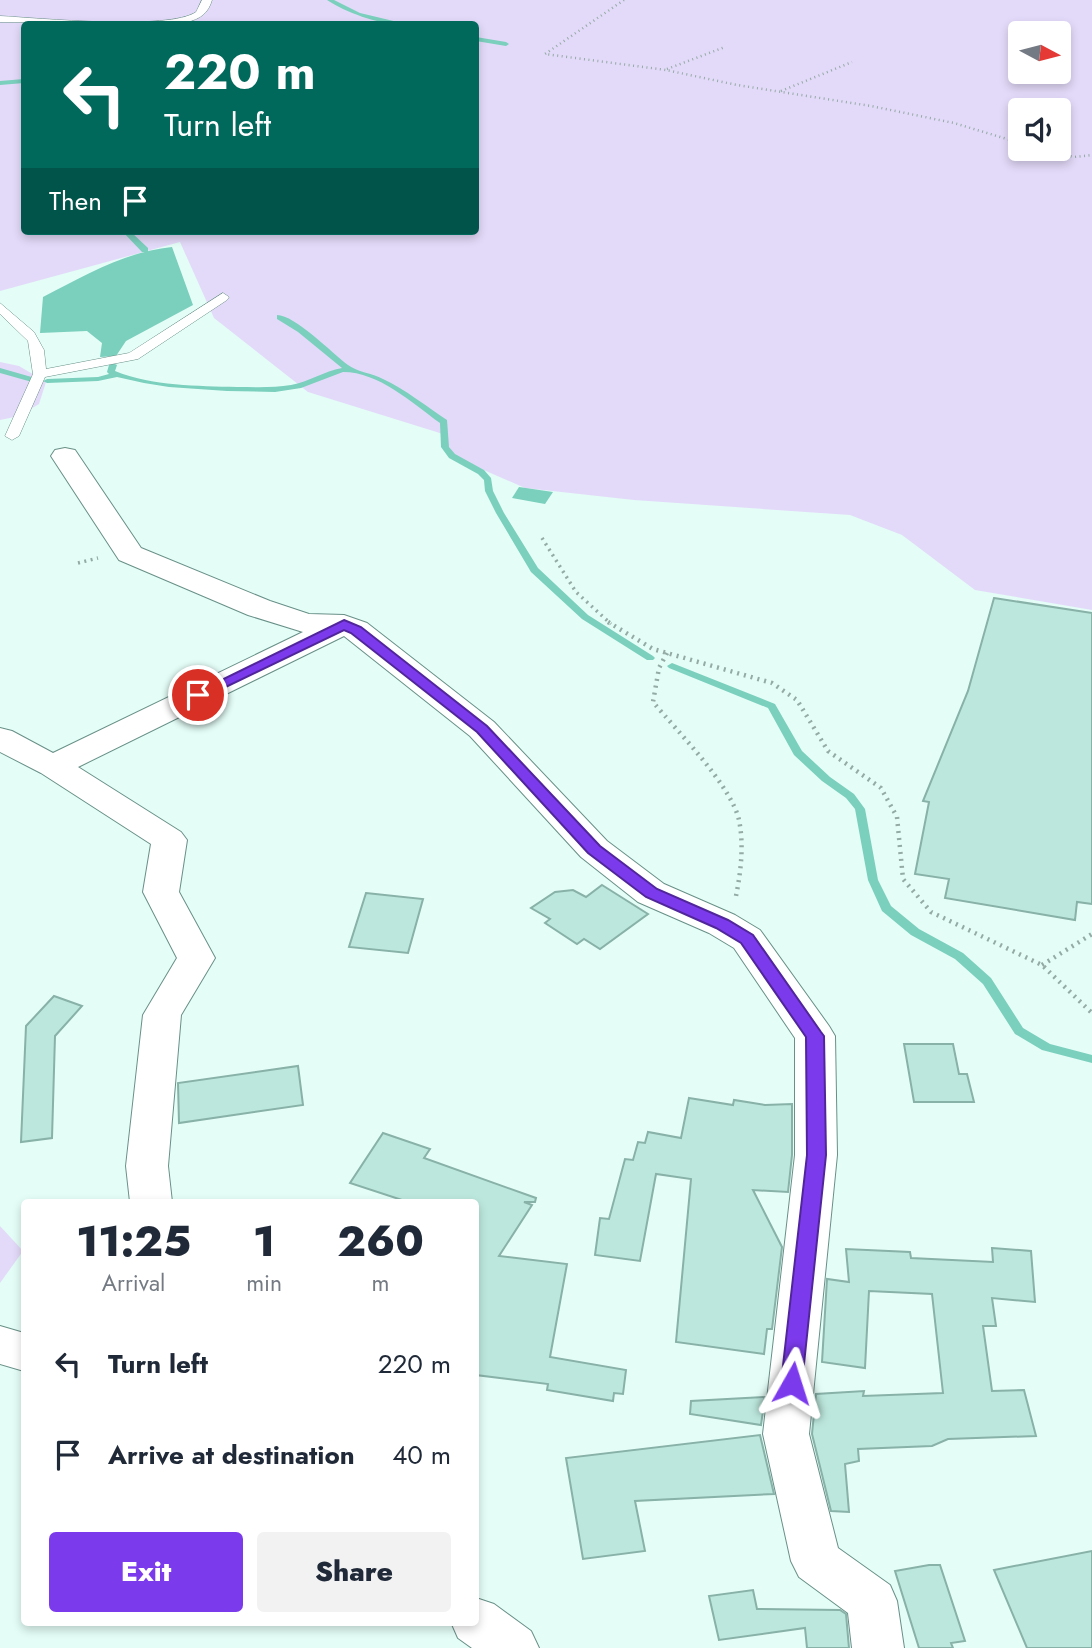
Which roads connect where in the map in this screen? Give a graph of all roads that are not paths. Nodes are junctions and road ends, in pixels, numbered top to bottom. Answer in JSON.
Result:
{"nodes":[{"id":1,"x":208,"y":0,"type":"edge"},
{"id":2,"x":0,"y":19,"type":"edge"},
{"id":3,"x":80,"y":21,"type":"edge"},
{"id":4,"x":171,"y":21,"type":"edge"},
{"id":5,"x":223,"y":297,"type":"dead end"},
{"id":6,"x":0,"y":307,"type":"edge"},
{"id":7,"x":40,"y":374,"type":"junction"},
{"id":8,"x":12,"y":436,"type":"dead end"},
{"id":9,"x":65,"y":456,"type":"dead end"},
{"id":10,"x":344,"y":624,"type":"junction"},
{"id":11,"x":0,"y":738,"type":"edge"},
{"id":12,"x":53,"y":765,"type":"junction"},
{"id":13,"x":151,"y":1199,"type":"edge"},
{"id":14,"x":0,"y":1346,"type":"edge"},
{"id":15,"x":21,"y":1351,"type":"edge"},
{"id":16,"x":479,"y":1623,"type":"edge"},
{"id":17,"x":513,"y":1648,"type":"edge"},
{"id":18,"x":878,"y":1648,"type":"edge"}],
"edges":[{"from":1,"to":4,"type":"lane"},
{"from":2,"to":3,"type":"lane"},
{"from":5,"to":7,"type":"lane"},
{"from":6,"to":7,"type":"lane"},
{"from":7,"to":8,"type":"lane"},
{"from":9,"to":10,"type":"street"},
{"from":10,"to":12,"type":"street"},
{"from":10,"to":18,"type":"street"},
{"from":11,"to":12,"type":"street"},
{"from":12,"to":13,"type":"street"},
{"from":14,"to":15,"type":"street"},
{"from":16,"to":17,"type":"street"}]}
